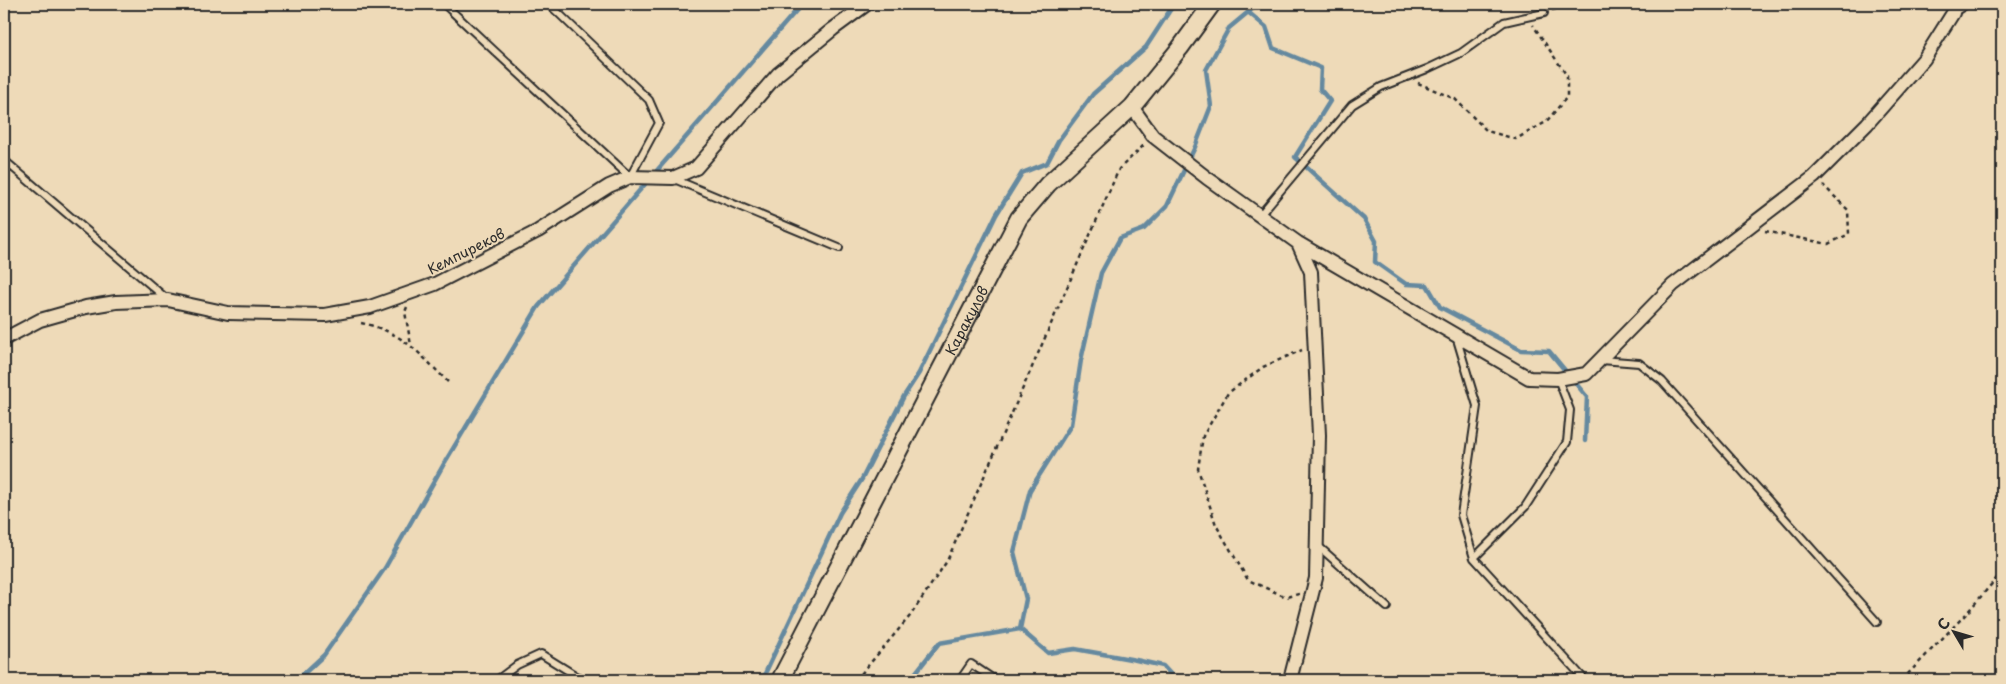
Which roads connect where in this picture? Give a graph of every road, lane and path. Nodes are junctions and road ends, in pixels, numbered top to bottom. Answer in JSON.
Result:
{"nodes":[{"id":1,"x":444,"y":4,"type":"edge"},
{"id":2,"x":549,"y":4,"type":"edge"},
{"id":3,"x":867,"y":4,"type":"edge"},
{"id":4,"x":1212,"y":4,"type":"edge"},
{"id":5,"x":1575,"y":4,"type":"edge"},
{"id":6,"x":1968,"y":4,"type":"edge"},
{"id":7,"x":1952,"y":9,"type":"edge"},
{"id":8,"x":1544,"y":13,"type":"joint"},
{"id":9,"x":1527,"y":17,"type":"junction"},
{"id":10,"x":1405,"y":78,"type":"junction"},
{"id":11,"x":1132,"y":107,"type":"junction"},
{"id":12,"x":1153,"y":136,"type":"junction"},
{"id":13,"x":4,"y":160,"type":"edge"},
{"id":14,"x":634,"y":177,"type":"junction"},
{"id":15,"x":1814,"y":177,"type":"junction"},
{"id":16,"x":668,"y":178,"type":"junction"},
{"id":17,"x":1260,"y":215,"type":"junction"},
{"id":18,"x":1746,"y":228,"type":"junction"},
{"id":19,"x":1298,"y":243,"type":"junction"},
{"id":20,"x":839,"y":248,"type":"dead end"},
{"id":21,"x":415,"y":291,"type":"junction"},
{"id":22,"x":168,"y":300,"type":"junction"},
{"id":23,"x":360,"y":322,"type":"dead end"},
{"id":24,"x":1456,"y":335,"type":"junction"},
{"id":25,"x":4,"y":339,"type":"edge"},
{"id":26,"x":411,"y":344,"type":"junction"},
{"id":27,"x":1315,"y":345,"type":"junction"},
{"id":28,"x":1600,"y":360,"type":"junction"},
{"id":29,"x":1558,"y":379,"type":"junction"},
{"id":30,"x":448,"y":382,"type":"dead end"},
{"id":31,"x":1316,"y":544,"type":"junction"},
{"id":32,"x":1474,"y":558,"type":"junction"},
{"id":33,"x":2002,"y":572,"type":"edge"},
{"id":34,"x":1313,"y":591,"type":"junction"},
{"id":35,"x":1387,"y":607,"type":"dead end"},
{"id":36,"x":1877,"y":622,"type":"dead end"},
{"id":37,"x":497,"y":680,"type":"edge"},
{"id":38,"x":583,"y":680,"type":"edge"},
{"id":39,"x":780,"y":680,"type":"edge"},
{"id":40,"x":856,"y":680,"type":"edge"},
{"id":41,"x":960,"y":680,"type":"edge"},
{"id":42,"x":995,"y":680,"type":"edge"},
{"id":43,"x":1290,"y":680,"type":"edge"},
{"id":44,"x":1585,"y":680,"type":"edge"},
{"id":45,"x":1902,"y":680,"type":"edge"}],
"edges":[{"from":1,"to":14,"type":"lane"},
{"from":2,"to":14,"type":"lane"},
{"from":3,"to":16,"type":"street","name":"Кемпиреков"},
{"from":4,"to":11,"type":"main road","name":"Каракулов"},
{"from":5,"to":8,"type":"path"},
{"from":6,"to":7,"type":"lane"},
{"from":7,"to":15,"type":"street"},
{"from":8,"to":9,"type":"lane"},
{"from":9,"to":10,"type":"lane"},
{"from":9,"to":10,"type":"path"},
{"from":10,"to":17,"type":"lane"},
{"from":11,"to":12,"type":"street"},
{"from":11,"to":39,"type":"main road","name":"Каракулов"},
{"from":12,"to":17,"type":"street"},
{"from":12,"to":40,"type":"path"},
{"from":13,"to":22,"type":"lane"},
{"from":14,"to":16,"type":"street","name":"Кемпиреков"},
{"from":14,"to":21,"type":"street","name":"Кемпиреков"},
{"from":15,"to":18,"type":"street"},
{"from":15,"to":18,"type":"path"},
{"from":16,"to":20,"type":"lane"},
{"from":17,"to":19,"type":"street"},
{"from":18,"to":28,"type":"street"},
{"from":19,"to":24,"type":"street"},
{"from":19,"to":27,"type":"street"},
{"from":21,"to":22,"type":"street","name":"Кемпиреков"},
{"from":21,"to":26,"type":"path"},
{"from":22,"to":25,"type":"street","name":"Кемпиреков"},
{"from":23,"to":26,"type":"path"},
{"from":24,"to":29,"type":"street"},
{"from":24,"to":32,"type":"lane"},
{"from":26,"to":30,"type":"path"},
{"from":27,"to":31,"type":"street"},
{"from":27,"to":34,"type":"path"},
{"from":28,"to":29,"type":"street"},
{"from":28,"to":36,"type":"lane"},
{"from":29,"to":32,"type":"lane"},
{"from":31,"to":34,"type":"street"},
{"from":31,"to":35,"type":"lane"},
{"from":32,"to":44,"type":"lane"},
{"from":33,"to":45,"type":"path"},
{"from":34,"to":43,"type":"street"},
{"from":37,"to":38,"type":"lane"},
{"from":41,"to":42,"type":"lane"}]}
